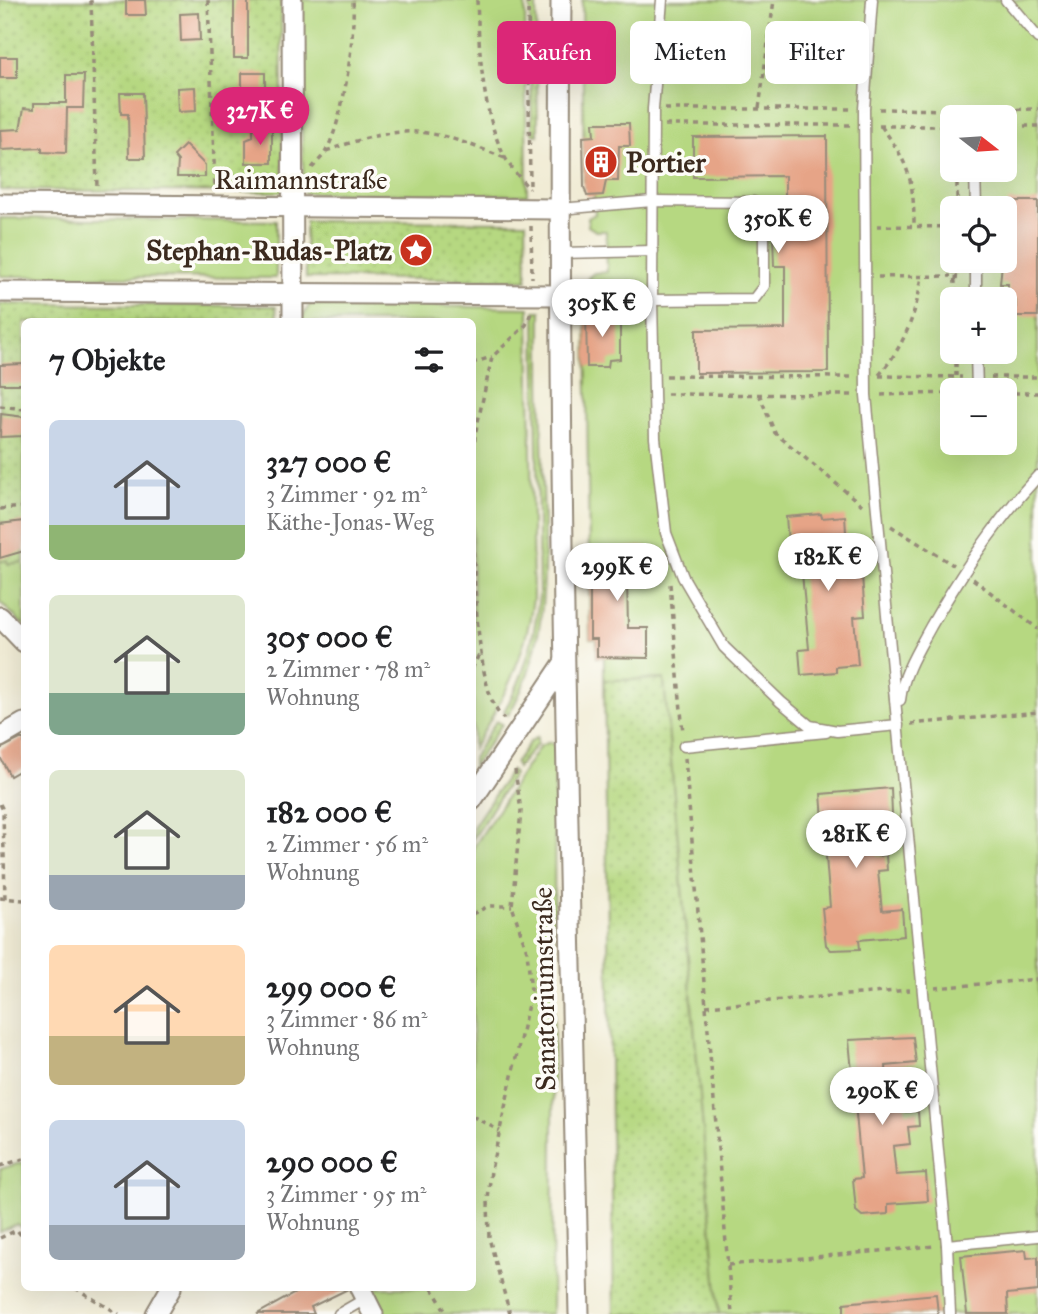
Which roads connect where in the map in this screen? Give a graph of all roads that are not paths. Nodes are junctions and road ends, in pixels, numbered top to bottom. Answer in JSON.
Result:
{"nodes":[{"id":1,"x":292,"y":0,"type":"edge"},
{"id":2,"x":561,"y":0,"type":"edge"},
{"id":3,"x":662,"y":0,"type":"edge"},
{"id":4,"x":872,"y":0,"type":"edge"},
{"id":5,"x":1006,"y":0,"type":"edge"},
{"id":6,"x":1038,"y":38,"type":"edge"},
{"id":7,"x":293,"y":198,"type":"junction"},
{"id":8,"x":652,"y":201,"type":"junction"},
{"id":9,"x":0,"y":204,"type":"edge"},
{"id":10,"x":559,"y":209,"type":"junction"},
{"id":11,"x":653,"y":251,"type":"junction"},
{"id":12,"x":560,"y":253,"type":"junction"},
{"id":13,"x":0,"y":292,"type":"edge"},
{"id":14,"x":293,"y":293,"type":"junction"},
{"id":15,"x":562,"y":295,"type":"junction"},
{"id":16,"x":652,"y":300,"type":"junction"},
{"id":17,"x":293,"y":318,"type":"edge"},
{"id":18,"x":1038,"y":476,"type":"edge"},
{"id":19,"x":0,"y":617,"type":"edge"},
{"id":20,"x":21,"y":639,"type":"edge"},
{"id":21,"x":565,"y":663,"type":"junction"},
{"id":22,"x":21,"y":725,"type":"edge"},
{"id":23,"x":898,"y":725,"type":"junction"},
{"id":24,"x":837,"y":731,"type":"junction"},
{"id":25,"x":0,"y":737,"type":"edge"},
{"id":26,"x":684,"y":746,"type":"road end"},
{"id":27,"x":476,"y":794,"type":"edge"},
{"id":28,"x":1038,"y":1236,"type":"edge"},
{"id":29,"x":947,"y":1245,"type":"junction"},
{"id":30,"x":169,"y":1291,"type":"edge"},
{"id":31,"x":366,"y":1300,"type":"edge"},
{"id":32,"x":156,"y":1314,"type":"edge"},
{"id":33,"x":339,"y":1314,"type":"edge"},
{"id":34,"x":579,"y":1314,"type":"edge"},
{"id":35,"x":950,"y":1314,"type":"edge"}],
"edges":[{"from":1,"to":7,"type":"street"},
{"from":2,"to":10,"type":"street","name":"Sanatoriumstraße"},
{"from":3,"to":8,"type":"lane"},
{"from":4,"to":23,"type":"lane"},
{"from":5,"to":6,"type":"lane"},
{"from":7,"to":9,"type":"street","name":"Raimannstraße"},
{"from":7,"to":10,"type":"street","name":"Raimannstraße"},
{"from":7,"to":14,"type":"street"},
{"from":8,"to":10,"type":"lane"},
{"from":8,"to":11,"type":"lane"},
{"from":8,"to":16,"type":"lane"},
{"from":10,"to":12,"type":"street","name":"Sanatoriumstraße"},
{"from":11,"to":12,"type":"lane"},
{"from":11,"to":16,"type":"lane"},
{"from":12,"to":15,"type":"street","name":"Sanatoriumstraße"},
{"from":13,"to":14,"type":"street"},
{"from":14,"to":15,"type":"street"},
{"from":14,"to":17,"type":"street"},
{"from":15,"to":16,"type":"lane"},
{"from":15,"to":21,"type":"street","name":"Sanatoriumstraße"},
{"from":16,"to":24,"type":"lane"},
{"from":18,"to":23,"type":"lane"},
{"from":19,"to":20,"type":"street"},
{"from":21,"to":27,"type":"street"},
{"from":21,"to":34,"type":"street","name":"Sanatoriumstraße"},
{"from":22,"to":25,"type":"street"},
{"from":23,"to":24,"type":"lane"},
{"from":23,"to":29,"type":"lane"},
{"from":24,"to":26,"type":"lane"},
{"from":28,"to":29,"type":"lane"},
{"from":29,"to":35,"type":"lane"},
{"from":30,"to":32,"type":"street"},
{"from":31,"to":33,"type":"lane"}]}
